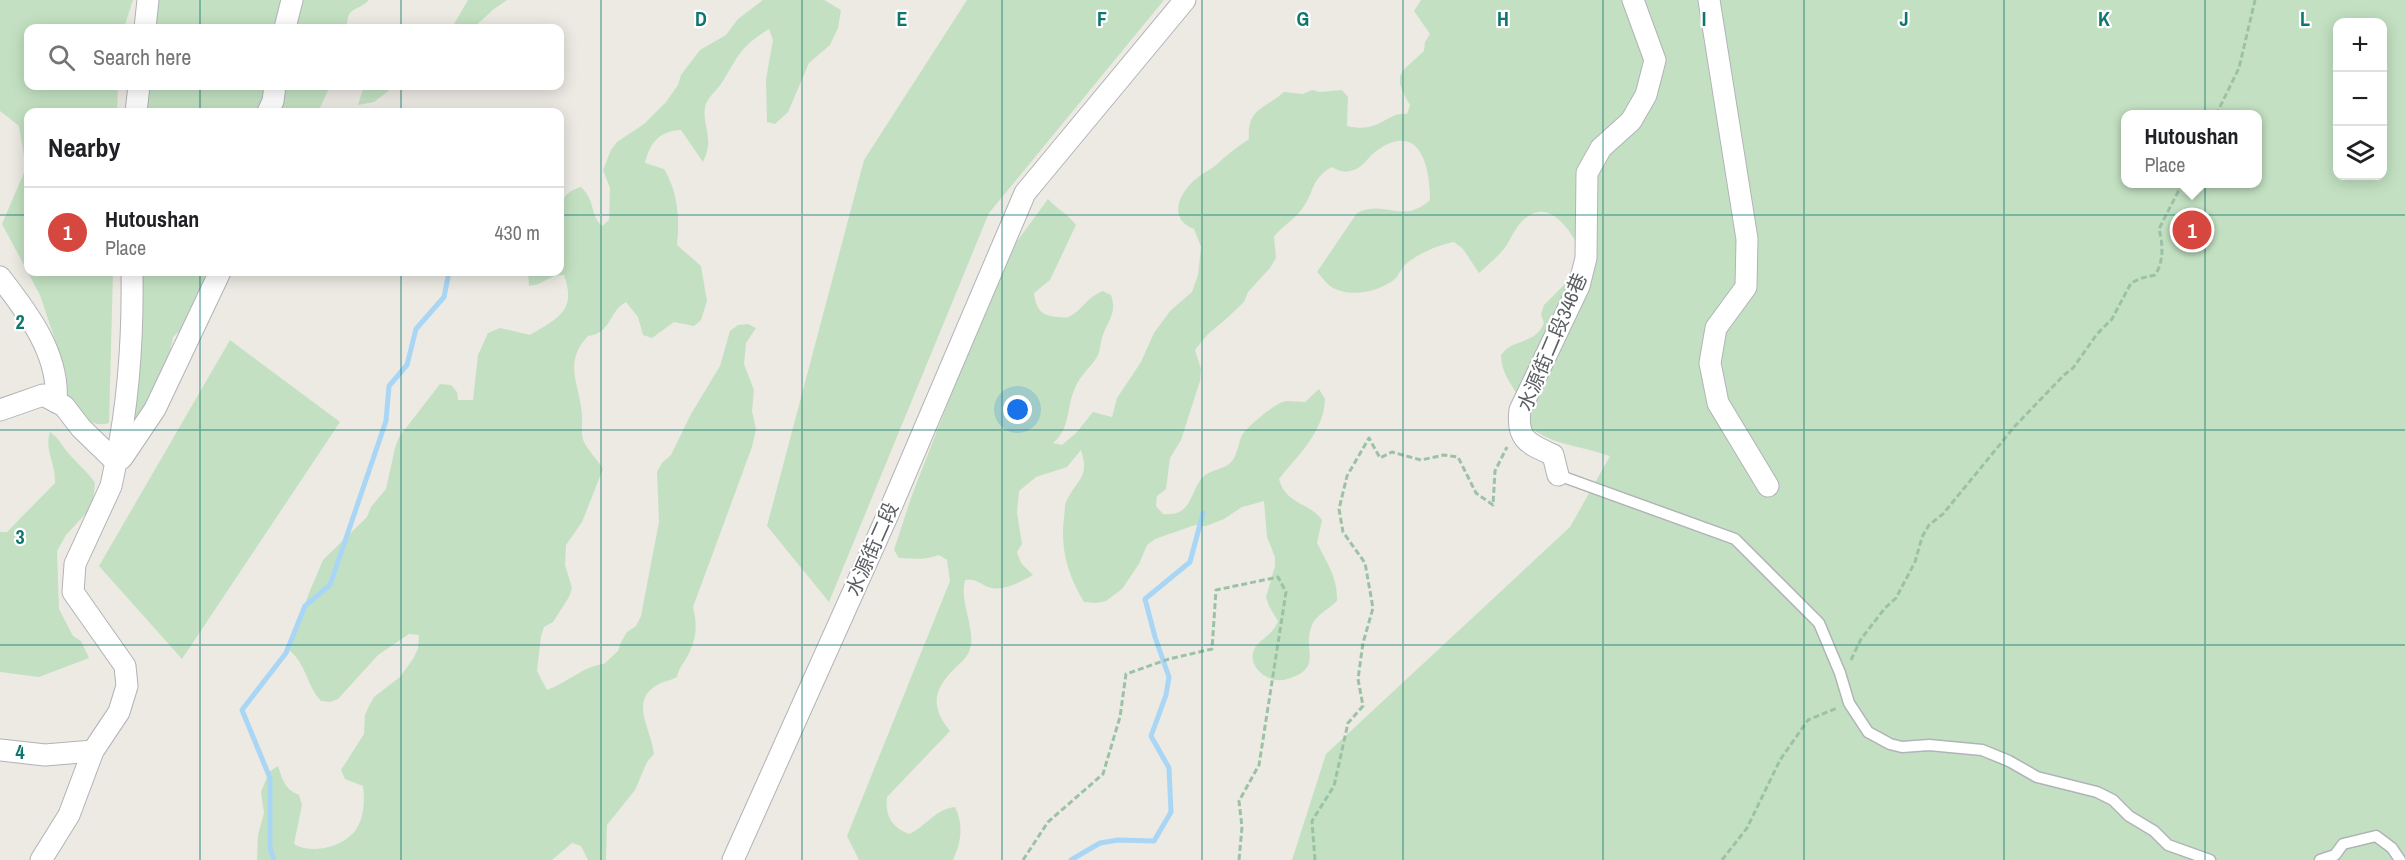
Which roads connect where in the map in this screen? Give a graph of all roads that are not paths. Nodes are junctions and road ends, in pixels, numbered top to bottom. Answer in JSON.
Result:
{"nodes":[{"id":1,"x":148,"y":0,"type":"edge"},
{"id":2,"x":292,"y":0,"type":"edge"},
{"id":3,"x":1185,"y":0,"type":"edge"},
{"id":4,"x":1633,"y":0,"type":"edge"},
{"id":5,"x":1708,"y":0,"type":"edge"},
{"id":6,"x":145,"y":24,"type":"edge"},
{"id":7,"x":286,"y":24,"type":"edge"},
{"id":8,"x":139,"y":90,"type":"edge"},
{"id":9,"x":275,"y":90,"type":"edge"},
{"id":10,"x":136,"y":108,"type":"edge"},
{"id":11,"x":270,"y":108,"type":"edge"},
{"id":12,"x":132,"y":276,"type":"edge"},
{"id":13,"x":218,"y":276,"type":"edge"},
{"id":14,"x":0,"y":277,"type":"edge"},
{"id":15,"x":56,"y":402,"type":"junction"},
{"id":16,"x":0,"y":410,"type":"edge"},
{"id":17,"x":116,"y":462,"type":"junction"},
{"id":18,"x":1558,"y":475,"type":"joint"},
{"id":19,"x":1768,"y":486,"type":"dead end"},
{"id":20,"x":0,"y":750,"type":"edge"},
{"id":21,"x":93,"y":751,"type":"junction"},
{"id":22,"x":41,"y":860,"type":"edge"},
{"id":23,"x":733,"y":860,"type":"edge"},
{"id":24,"x":2210,"y":860,"type":"edge"},
{"id":25,"x":2320,"y":860,"type":"edge"},
{"id":26,"x":2400,"y":860,"type":"edge"}],
"edges":[{"from":1,"to":6,"type":"street"},
{"from":2,"to":7,"type":"street"},
{"from":3,"to":23,"type":"street","name":"水源街二段"},
{"from":4,"to":18,"type":"street","name":"水源街二段346巷"},
{"from":5,"to":19,"type":"street"},
{"from":8,"to":10,"type":"street"},
{"from":9,"to":11,"type":"street"},
{"from":12,"to":17,"type":"street"},
{"from":13,"to":17,"type":"street"},
{"from":14,"to":15,"type":"street"},
{"from":15,"to":16,"type":"street"},
{"from":15,"to":17,"type":"street"},
{"from":17,"to":21,"type":"street"},
{"from":18,"to":24,"type":"lane"},
{"from":20,"to":21,"type":"street"},
{"from":21,"to":22,"type":"street"},
{"from":25,"to":26,"type":"lane"}]}
